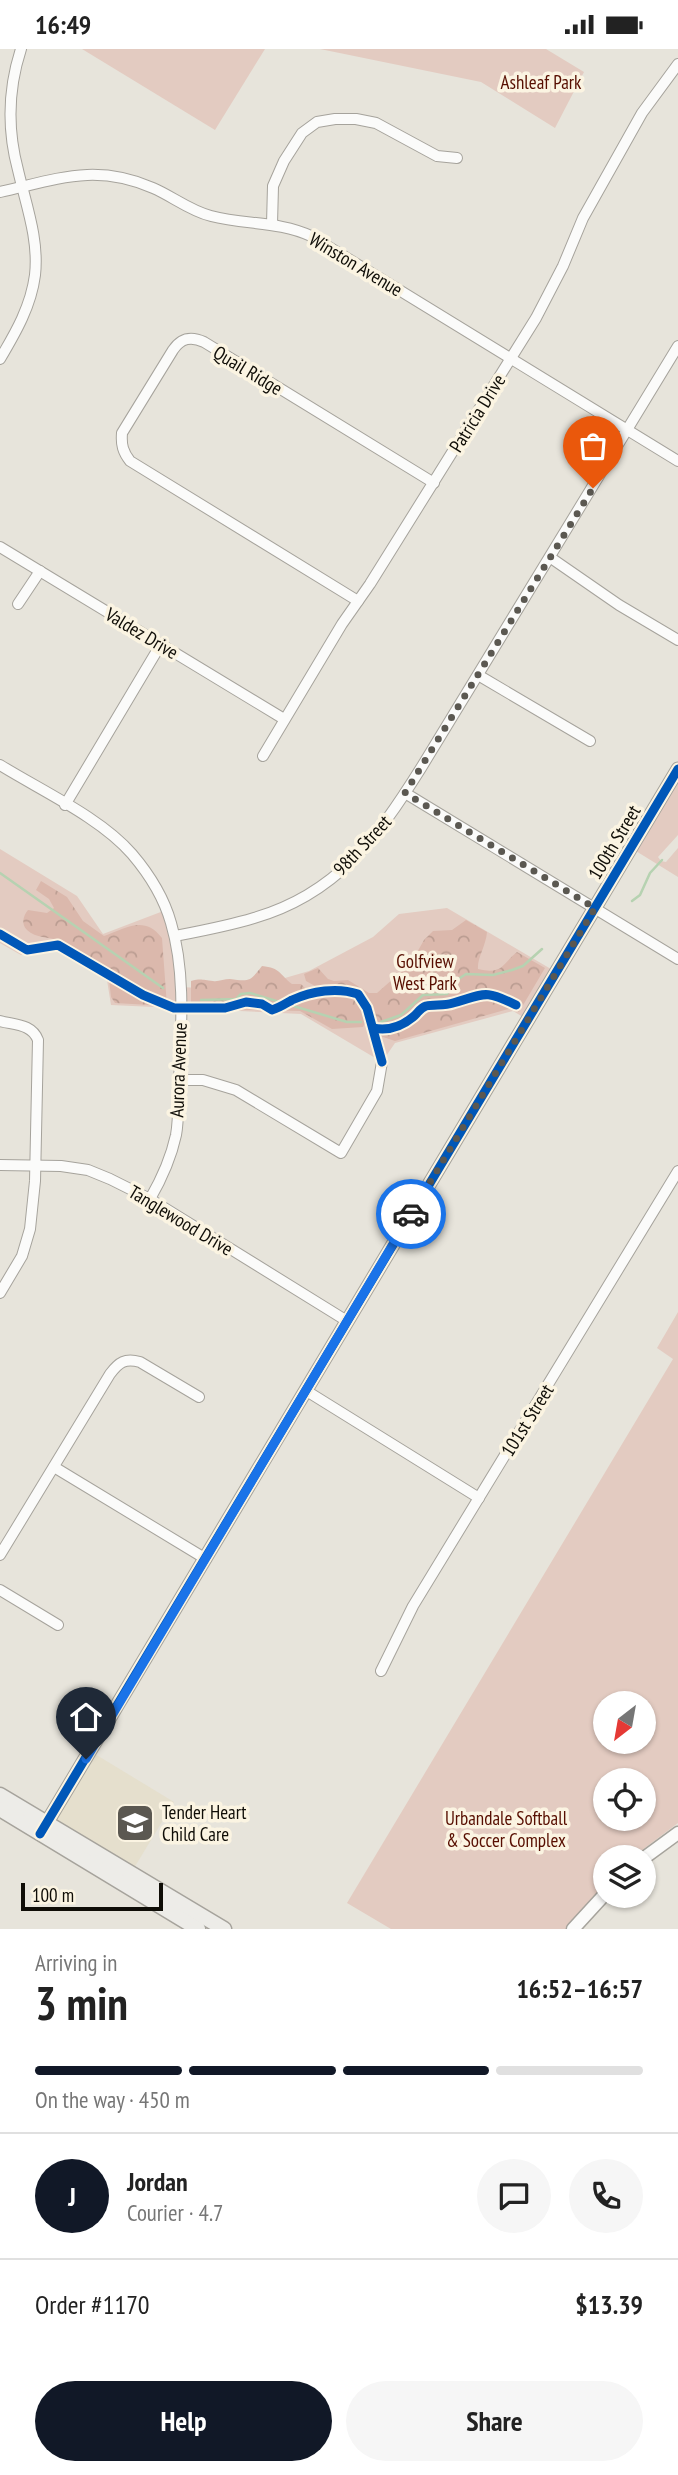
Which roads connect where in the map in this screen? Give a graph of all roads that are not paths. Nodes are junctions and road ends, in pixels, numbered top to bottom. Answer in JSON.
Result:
{"nodes":[{"id":1,"x":21,"y":49,"type":"edge"},
{"id":2,"x":678,"y":64,"type":"edge"},
{"id":3,"x":457,"y":158,"type":"dead end"},
{"id":4,"x":22,"y":187,"type":"junction"},
{"id":5,"x":0,"y":192,"type":"edge"},
{"id":6,"x":272,"y":224,"type":"junction"},
{"id":7,"x":678,"y":346,"type":"edge"},
{"id":8,"x":0,"y":359,"type":"edge"},
{"id":9,"x":510,"y":360,"type":"junction"},
{"id":10,"x":627,"y":431,"type":"junction"},
{"id":11,"x":678,"y":461,"type":"edge"},
{"id":12,"x":433,"y":483,"type":"junction"},
{"id":13,"x":0,"y":547,"type":"edge"},
{"id":14,"x":551,"y":558,"type":"junction"},
{"id":15,"x":40,"y":571,"type":"junction"},
{"id":16,"x":358,"y":601,"type":"junction"},
{"id":17,"x":18,"y":604,"type":"dead end"},
{"id":18,"x":678,"y":640,"type":"edge"},
{"id":19,"x":161,"y":644,"type":"junction"},
{"id":20,"x":478,"y":675,"type":"junction"},
{"id":21,"x":284,"y":719,"type":"junction"},
{"id":22,"x":590,"y":741,"type":"dead end"},
{"id":23,"x":263,"y":756,"type":"dead end"},
{"id":24,"x":0,"y":765,"type":"edge"},
{"id":25,"x":678,"y":769,"type":"edge"},
{"id":26,"x":405,"y":793,"type":"junction"},
{"id":27,"x":65,"y":805,"type":"junction"},
{"id":28,"x":595,"y":908,"type":"junction"},
{"id":29,"x":175,"y":936,"type":"junction"},
{"id":30,"x":678,"y":959,"type":"edge"},
{"id":31,"x":0,"y":1021,"type":"edge"},
{"id":32,"x":382,"y":1062,"type":"dead end"},
{"id":33,"x":179,"y":1080,"type":"junction"},
{"id":34,"x":0,"y":1165,"type":"edge"},
{"id":35,"x":34,"y":1165,"type":"junction"},
{"id":36,"x":678,"y":1171,"type":"edge"},
{"id":37,"x":150,"y":1199,"type":"junction"},
{"id":38,"x":0,"y":1293,"type":"edge"},
{"id":39,"x":347,"y":1321,"type":"junction"},
{"id":40,"x":305,"y":1390,"type":"junction"},
{"id":41,"x":199,"y":1397,"type":"dead end"},
{"id":42,"x":54,"y":1467,"type":"junction"},
{"id":43,"x":479,"y":1498,"type":"junction"},
{"id":44,"x":0,"y":1555,"type":"edge"},
{"id":45,"x":206,"y":1559,"type":"junction"},
{"id":46,"x":0,"y":1590,"type":"edge"},
{"id":47,"x":58,"y":1625,"type":"dead end"},
{"id":48,"x":381,"y":1671,"type":"dead end"},
{"id":49,"x":0,"y":1795,"type":"edge"},
{"id":50,"x":0,"y":1809,"type":"edge"},
{"id":51,"x":44,"y":1828,"type":"junction"},
{"id":52,"x":678,"y":1833,"type":"edge"},
{"id":53,"x":656,"y":1849,"type":"edge"},
{"id":54,"x":593,"y":1907,"type":"edge"},
{"id":55,"x":198,"y":1929,"type":"edge"},
{"id":56,"x":224,"y":1929,"type":"edge"},
{"id":57,"x":573,"y":1929,"type":"edge"}],
"edges":[{"from":1,"to":4,"type":"street"},
{"from":2,"to":9,"type":"street","name":"Patricia Drive"},
{"from":3,"to":6,"type":"street"},
{"from":4,"to":5,"type":"street","name":"Winston Avenue"},
{"from":4,"to":6,"type":"street","name":"Winston Avenue"},
{"from":4,"to":8,"type":"street"},
{"from":6,"to":9,"type":"street","name":"Winston Avenue"},
{"from":7,"to":10,"type":"street","name":"98th Street"},
{"from":9,"to":10,"type":"street","name":"Winston Avenue"},
{"from":9,"to":12,"type":"street","name":"Patricia Drive"},
{"from":10,"to":11,"type":"street","name":"Winston Avenue"},
{"from":10,"to":14,"type":"street","name":"98th Street"},
{"from":12,"to":16,"type":"street","name":"Patricia Drive"},
{"from":12,"to":16,"type":"street","name":"Quail Ridge"},
{"from":13,"to":15,"type":"street","name":"Valdez Drive"},
{"from":14,"to":18,"type":"street"},
{"from":14,"to":20,"type":"street","name":"98th Street"},
{"from":15,"to":17,"type":"street"},
{"from":15,"to":19,"type":"street","name":"Valdez Drive"},
{"from":16,"to":21,"type":"street","name":"Patricia Drive"},
{"from":19,"to":21,"type":"street","name":"Valdez Drive"},
{"from":19,"to":27,"type":"street"},
{"from":20,"to":22,"type":"street"},
{"from":20,"to":26,"type":"street","name":"98th Street"},
{"from":21,"to":23,"type":"street","name":"Patricia Drive"},
{"from":24,"to":27,"type":"street","name":"Aurora Avenue"},
{"from":25,"to":28,"type":"street","name":"100th Street"},
{"from":26,"to":28,"type":"street"},
{"from":26,"to":29,"type":"street","name":"98th Street"},
{"from":27,"to":29,"type":"street","name":"Aurora Avenue"},
{"from":28,"to":30,"type":"street"},
{"from":28,"to":39,"type":"street","name":"100th Street"},
{"from":29,"to":33,"type":"street","name":"Aurora Avenue"},
{"from":31,"to":35,"type":"street"},
{"from":32,"to":33,"type":"street"},
{"from":33,"to":37,"type":"street","name":"Aurora Avenue"},
{"from":34,"to":35,"type":"street","name":"Tanglewood Drive"},
{"from":35,"to":37,"type":"street","name":"Tanglewood Drive"},
{"from":35,"to":38,"type":"street"},
{"from":36,"to":43,"type":"street","name":"101st Street"},
{"from":37,"to":39,"type":"street","name":"Tanglewood Drive"},
{"from":39,"to":40,"type":"street","name":"100th Street"},
{"from":40,"to":43,"type":"street"},
{"from":40,"to":45,"type":"street","name":"100th Street"},
{"from":41,"to":42,"type":"street"},
{"from":42,"to":44,"type":"street"},
{"from":42,"to":45,"type":"street"},
{"from":43,"to":48,"type":"street","name":"101st Street"},
{"from":45,"to":51,"type":"street","name":"100th Street"},
{"from":46,"to":47,"type":"street"},
{"from":49,"to":51,"type":"main road"},
{"from":50,"to":51,"type":"main road"},
{"from":51,"to":55,"type":"main road"},
{"from":51,"to":56,"type":"main road"},
{"from":52,"to":53,"type":"street"},
{"from":54,"to":57,"type":"street"}]}
